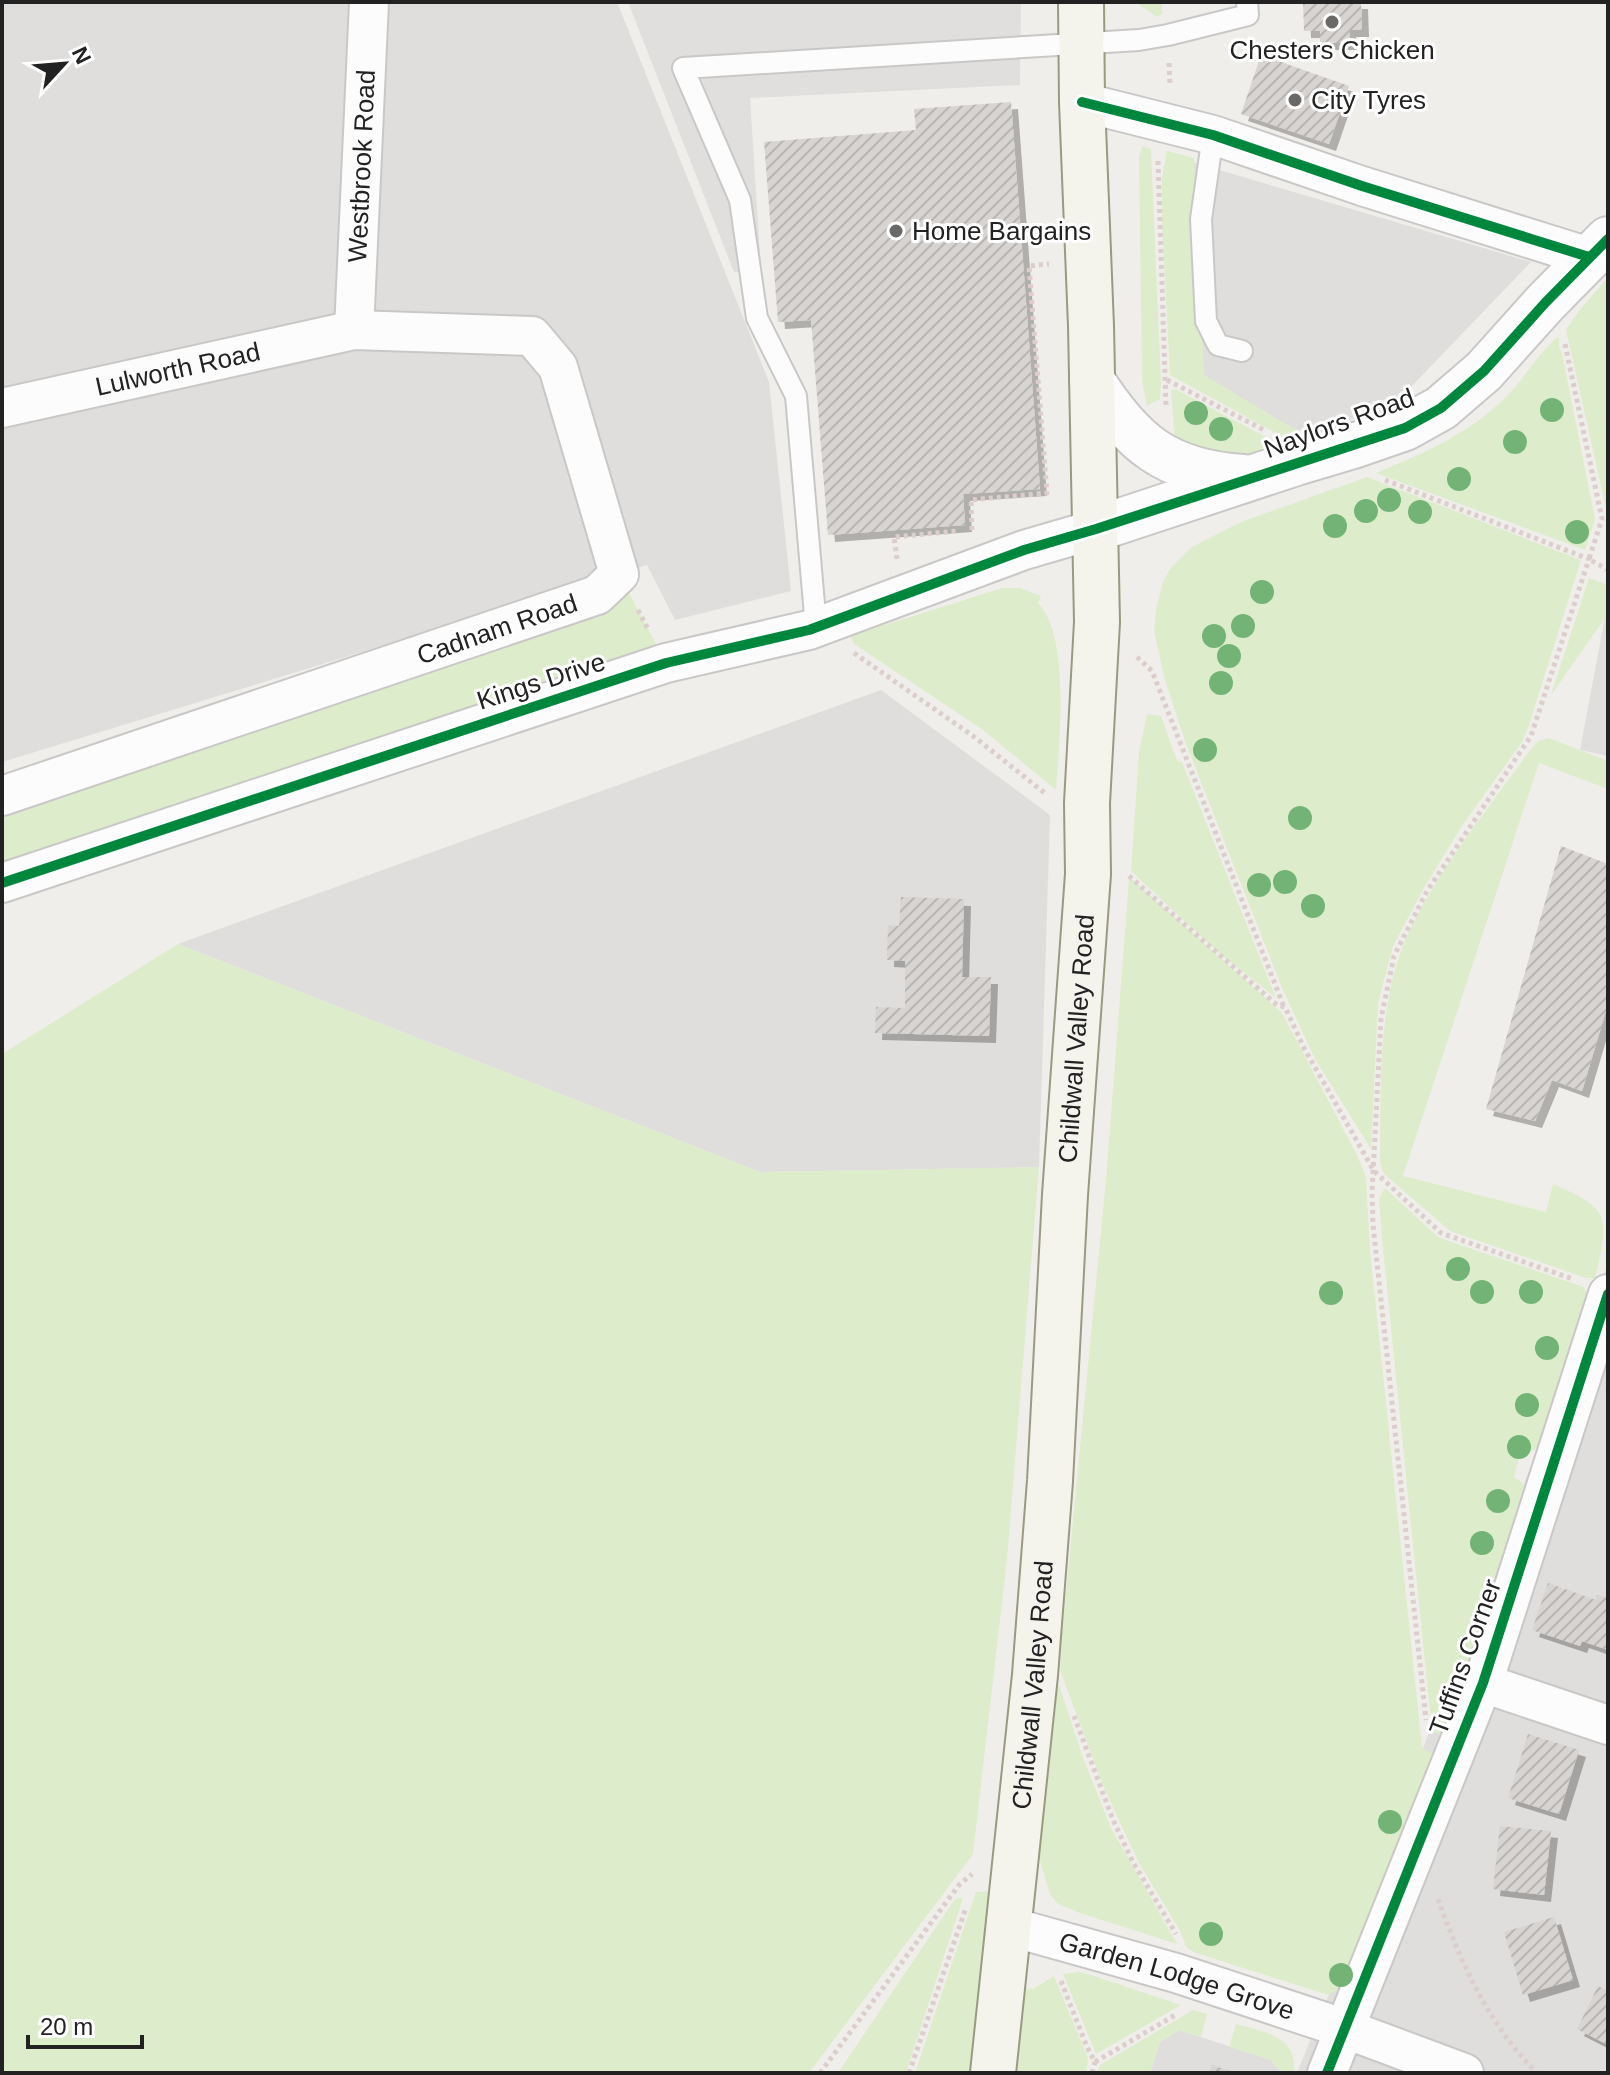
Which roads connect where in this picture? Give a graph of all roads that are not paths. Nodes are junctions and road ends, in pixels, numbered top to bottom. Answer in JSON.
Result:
{"nodes":[{"id":1,"x":369,"y":2,"type":"edge"},
{"id":2,"x":1247,"y":2,"type":"edge"},
{"id":3,"x":1081,"y":23,"type":"edge"},
{"id":4,"x":1082,"y":102,"type":"junction"},
{"id":5,"x":1213,"y":135,"type":"junction"},
{"id":6,"x":1598,"y":248,"type":"edge"},
{"id":7,"x":354,"y":330,"type":"junction"},
{"id":8,"x":1242,"y":351,"type":"dead end"},
{"id":9,"x":1092,"y":380,"type":"junction"},
{"id":10,"x":2,"y":408,"type":"edge"},
{"id":11,"x":1251,"y":478,"type":"junction"},
{"id":12,"x":1096,"y":529,"type":"junction"},
{"id":13,"x":816,"y":627,"type":"junction"},
{"id":14,"x":2,"y":796,"type":"edge"},
{"id":15,"x":2,"y":883,"type":"edge"},
{"id":16,"x":1594,"y":1287,"type":"edge"},
{"id":17,"x":1483,"y":1683,"type":"junction"},
{"id":18,"x":1608,"y":1725,"type":"edge"},
{"id":19,"x":1008,"y":1926,"type":"junction"},
{"id":20,"x":1343,"y":2028,"type":"junction"},
{"id":21,"x":993,"y":2073,"type":"edge"},
{"id":22,"x":1327,"y":2073,"type":"edge"},
{"id":23,"x":1464,"y":2073,"type":"edge"}],
"edges":[{"from":1,"to":7,"type":"street","name":"Westbrook Road"},
{"from":2,"to":3,"type":"lane"},
{"from":3,"to":4,"type":"main road","name":"Childwall Valley Road"},
{"from":3,"to":13,"type":"lane"},
{"from":4,"to":5,"type":"street","name":"Naylors Road"},
{"from":4,"to":9,"type":"main road","name":"Childwall Valley Road"},
{"from":5,"to":6,"type":"street","name":"Naylors Road"},
{"from":5,"to":8,"type":"lane"},
{"from":6,"to":11,"type":"street","name":"Naylors Road"},
{"from":7,"to":10,"type":"street","name":"Lulworth Road"},
{"from":7,"to":14,"type":"street","name":"Cadnam Road"},
{"from":9,"to":11,"type":"street"},
{"from":9,"to":12,"type":"main road","name":"Childwall Valley Road"},
{"from":11,"to":12,"type":"street","name":"Naylors Road"},
{"from":12,"to":13,"type":"street","name":"Kings Drive"},
{"from":12,"to":19,"type":"main road","name":"Childwall Valley Road"},
{"from":13,"to":15,"type":"street","name":"Kings Drive"},
{"from":16,"to":17,"type":"street","name":"Tuffins Corner"},
{"from":17,"to":18,"type":"street"},
{"from":17,"to":20,"type":"street","name":"Tuffins Corner"},
{"from":19,"to":20,"type":"street","name":"Garden Lodge Grove"},
{"from":19,"to":21,"type":"main road","name":"Childwall Valley Road"},
{"from":20,"to":22,"type":"street"},
{"from":20,"to":23,"type":"street","name":"Garden Lodge Grove"}]}
